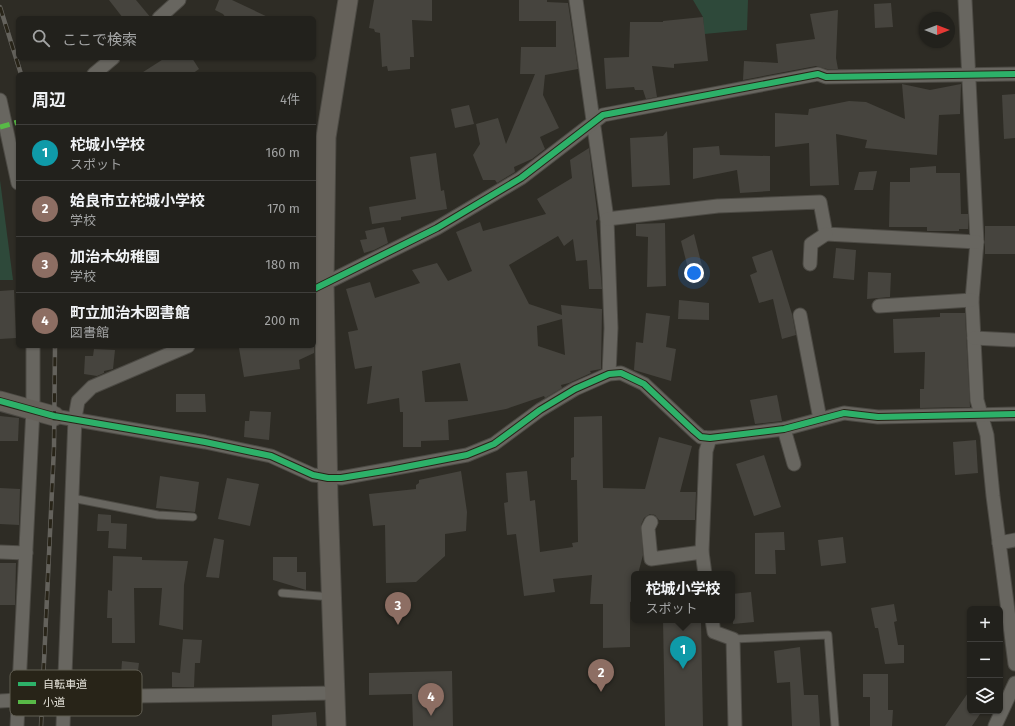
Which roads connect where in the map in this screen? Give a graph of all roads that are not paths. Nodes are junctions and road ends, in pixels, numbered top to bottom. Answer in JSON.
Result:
{"nodes":[{"id":1,"x":179,"y":0,"type":"edge"},
{"id":2,"x":348,"y":0,"type":"edge"},
{"id":3,"x":576,"y":0,"type":"edge"},
{"id":4,"x":964,"y":0,"type":"edge"},
{"id":5,"x":161,"y":16,"type":"edge"},
{"id":6,"x":111,"y":60,"type":"edge"},
{"id":7,"x":96,"y":72,"type":"edge"},
{"id":8,"x":967,"y":73,"type":"junction"},
{"id":9,"x":1015,"y":74,"type":"edge"},
{"id":10,"x":0,"y":100,"type":"edge"},
{"id":11,"x":592,"y":123,"type":"junction"},
{"id":12,"x":320,"y":137,"type":"edge"},
{"id":13,"x":16,"y":174,"type":"edge"},
{"id":14,"x":607,"y":219,"type":"junction"},
{"id":15,"x":826,"y":234,"type":"junction"},
{"id":16,"x":977,"y":242,"type":"junction"},
{"id":17,"x":810,"y":264,"type":"dead end"},
{"id":18,"x":319,"y":287,"type":"edge"},
{"id":19,"x":972,"y":300,"type":"junction"},
{"id":20,"x":879,"y":306,"type":"dead end"},
{"id":21,"x":800,"y":315,"type":"dead end"},
{"id":22,"x":974,"y":338,"type":"junction"},
{"id":23,"x":1013,"y":340,"type":"dead end"},
{"id":24,"x":33,"y":348,"type":"edge"},
{"id":25,"x":183,"y":348,"type":"edge"},
{"id":26,"x":609,"y":374,"type":"junction"},
{"id":27,"x":0,"y":401,"type":"edge"},
{"id":28,"x":33,"y":409,"type":"junction"},
{"id":29,"x":982,"y":414,"type":"junction"},
{"id":30,"x":1015,"y":414,"type":"edge"},
{"id":31,"x":54,"y":416,"type":"joint"},
{"id":32,"x":75,"y":418,"type":"junction"},
{"id":33,"x":820,"y":419,"type":"junction"},
{"id":34,"x":784,"y":429,"type":"junction"},
{"id":35,"x":710,"y":438,"type":"junction"},
{"id":36,"x":794,"y":464,"type":"dead end"},
{"id":37,"x":328,"y":478,"type":"junction"},
{"id":38,"x":72,"y":498,"type":"junction"},
{"id":39,"x":193,"y":517,"type":"dead end"},
{"id":40,"x":651,"y":522,"type":"dead end"},
{"id":41,"x":1015,"y":540,"type":"edge"},
{"id":42,"x":999,"y":543,"type":"junction"},
{"id":43,"x":0,"y":552,"type":"edge"},
{"id":44,"x":702,"y":552,"type":"junction"},
{"id":45,"x":26,"y":553,"type":"junction"},
{"id":46,"x":705,"y":571,"type":"edge"},
{"id":47,"x":282,"y":593,"type":"dead end"},
{"id":48,"x":332,"y":598,"type":"junction"},
{"id":49,"x":1012,"y":622,"type":"edge"},
{"id":50,"x":712,"y":623,"type":"edge"},
{"id":51,"x":733,"y":638,"type":"junction"},
{"id":52,"x":1015,"y":664,"type":"edge"},
{"id":53,"x":20,"y":670,"type":"edge"},
{"id":54,"x":65,"y":670,"type":"edge"},
{"id":55,"x":1015,"y":684,"type":"edge"},
{"id":56,"x":336,"y":693,"type":"junction"},
{"id":57,"x":142,"y":697,"type":"edge"},
{"id":58,"x":1012,"y":698,"type":"edge"},
{"id":59,"x":10,"y":700,"type":"edge"},
{"id":60,"x":0,"y":701,"type":"edge"},
{"id":61,"x":17,"y":716,"type":"edge"},
{"id":62,"x":63,"y":716,"type":"edge"},
{"id":63,"x":17,"y":726,"type":"edge"},
{"id":64,"x":63,"y":726,"type":"edge"},
{"id":65,"x":336,"y":726,"type":"edge"},
{"id":66,"x":736,"y":726,"type":"edge"},
{"id":67,"x":835,"y":726,"type":"edge"},
{"id":68,"x":995,"y":726,"type":"edge"}],
"edges":[{"from":1,"to":5,"type":"street"},
{"from":2,"to":12,"type":"street"},
{"from":3,"to":11,"type":"street"},
{"from":4,"to":8,"type":"street"},
{"from":6,"to":7,"type":"street"},
{"from":8,"to":9,"type":"street"},
{"from":8,"to":11,"type":"street"},
{"from":8,"to":16,"type":"street"},
{"from":10,"to":13,"type":"street"},
{"from":11,"to":14,"type":"street"},
{"from":11,"to":18,"type":"street"},
{"from":12,"to":18,"type":"street"},
{"from":14,"to":15,"type":"street"},
{"from":14,"to":26,"type":"street"},
{"from":15,"to":16,"type":"street"},
{"from":15,"to":17,"type":"street"},
{"from":16,"to":19,"type":"street"},
{"from":18,"to":37,"type":"street"},
{"from":19,"to":20,"type":"street"},
{"from":19,"to":22,"type":"street"},
{"from":21,"to":33,"type":"street"},
{"from":22,"to":23,"type":"street"},
{"from":22,"to":29,"type":"street"},
{"from":24,"to":28,"type":"street"},
{"from":25,"to":32,"type":"street"},
{"from":26,"to":35,"type":"street"},
{"from":26,"to":37,"type":"street"},
{"from":27,"to":28,"type":"street"},
{"from":28,"to":31,"type":"street"},
{"from":28,"to":45,"type":"street"},
{"from":29,"to":30,"type":"street"},
{"from":29,"to":33,"type":"street"},
{"from":29,"to":42,"type":"street"},
{"from":31,"to":32,"type":"street"},
{"from":32,"to":37,"type":"street"},
{"from":32,"to":38,"type":"street"},
{"from":33,"to":34,"type":"street"},
{"from":34,"to":35,"type":"street"},
{"from":34,"to":36,"type":"street"},
{"from":35,"to":44,"type":"street"},
{"from":37,"to":48,"type":"street"},
{"from":38,"to":39,"type":"lane"},
{"from":38,"to":54,"type":"street"},
{"from":40,"to":44,"type":"street"},
{"from":41,"to":42,"type":"street"},
{"from":42,"to":49,"type":"street"},
{"from":43,"to":45,"type":"street"},
{"from":44,"to":46,"type":"street"},
{"from":45,"to":53,"type":"street"},
{"from":47,"to":48,"type":"lane"},
{"from":48,"to":56,"type":"street"},
{"from":49,"to":52,"type":"street"},
{"from":50,"to":51,"type":"street"},
{"from":51,"to":66,"type":"street"},
{"from":51,"to":67,"type":"lane"},
{"from":55,"to":58,"type":"street"},
{"from":56,"to":57,"type":"street"},
{"from":56,"to":65,"type":"street"},
{"from":58,"to":68,"type":"street"},
{"from":59,"to":60,"type":"street"},
{"from":61,"to":63,"type":"street"},
{"from":62,"to":64,"type":"street"}]}
